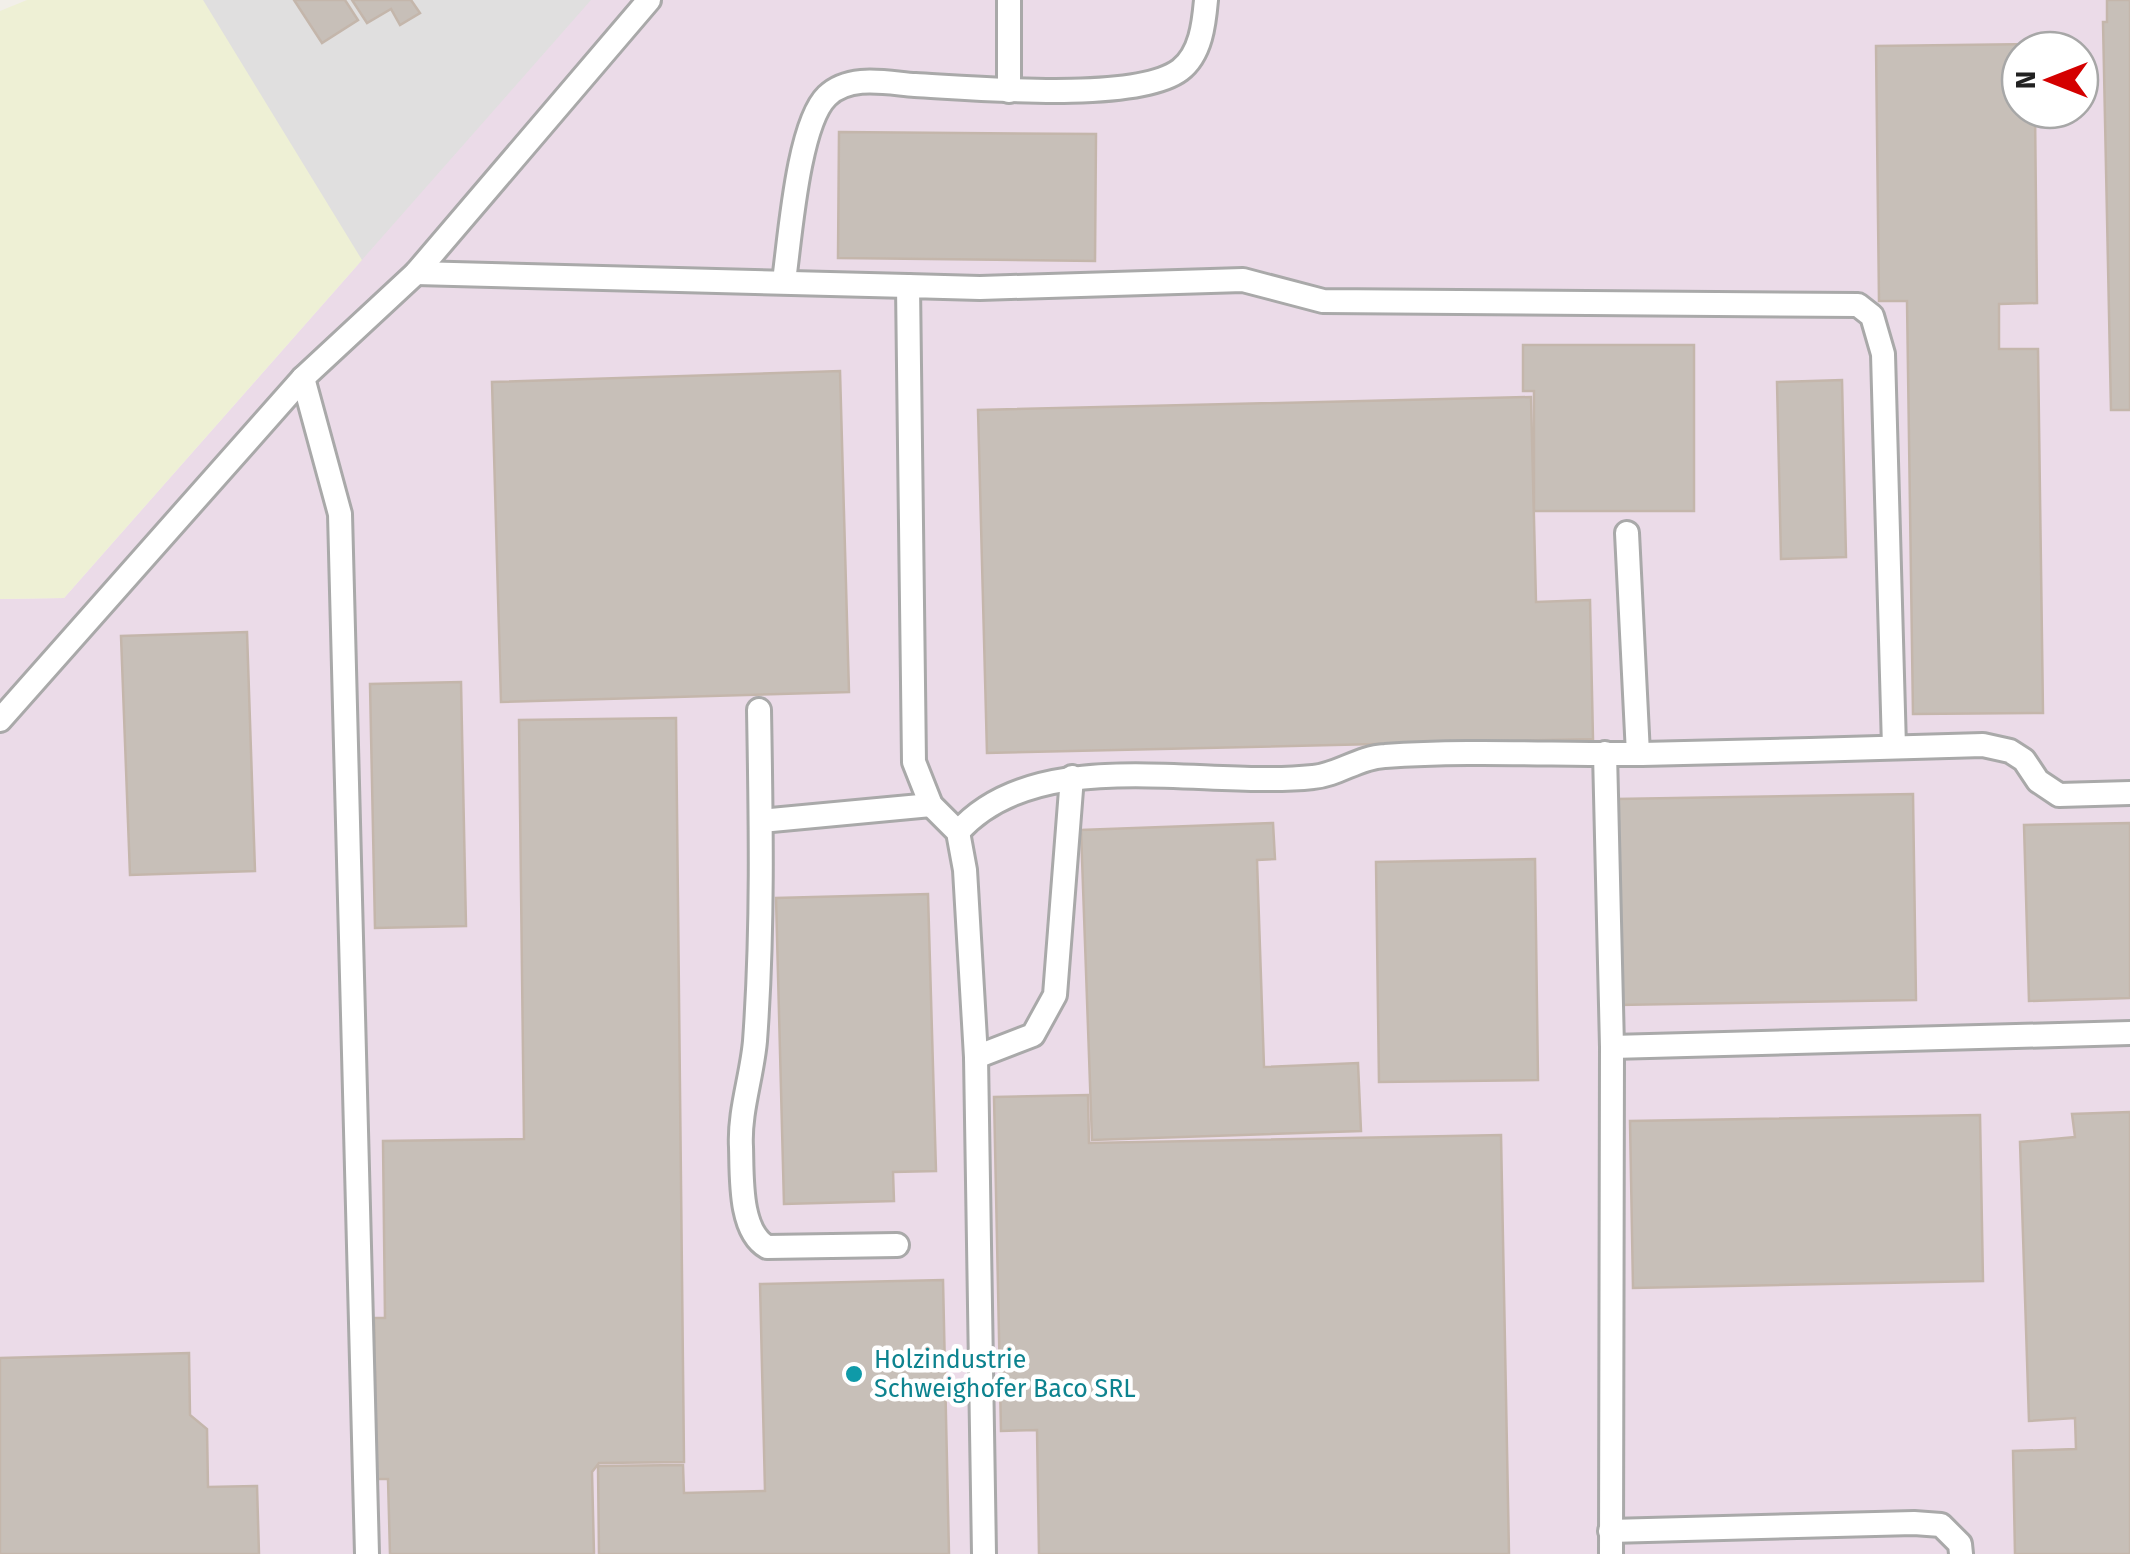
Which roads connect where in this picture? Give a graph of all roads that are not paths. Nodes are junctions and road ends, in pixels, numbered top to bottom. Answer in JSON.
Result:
{"nodes":[{"id":1,"x":649,"y":0,"type":"edge"},
{"id":2,"x":1009,"y":0,"type":"edge"},
{"id":3,"x":1206,"y":0,"type":"edge"},
{"id":4,"x":1009,"y":91,"type":"junction"},
{"id":5,"x":416,"y":272,"type":"junction"},
{"id":6,"x":784,"y":280,"type":"junction"},
{"id":7,"x":908,"y":286,"type":"junction"},
{"id":8,"x":304,"y":378,"type":"junction"},
{"id":9,"x":1627,"y":533,"type":"dead end"},
{"id":10,"x":759,"y":710,"type":"dead end"},
{"id":11,"x":0,"y":720,"type":"edge"},
{"id":12,"x":1894,"y":748,"type":"junction"},
{"id":13,"x":1605,"y":753,"type":"junction"},
{"id":14,"x":1638,"y":754,"type":"junction"},
{"id":15,"x":1072,"y":778,"type":"junction"},
{"id":16,"x":2130,"y":793,"type":"edge"},
{"id":17,"x":930,"y":805,"type":"junction"},
{"id":18,"x":761,"y":821,"type":"junction"},
{"id":19,"x":958,"y":832,"type":"junction"},
{"id":20,"x":2130,"y":1033,"type":"edge"},
{"id":21,"x":1612,"y":1047,"type":"junction"},
{"id":22,"x":976,"y":1057,"type":"junction"},
{"id":23,"x":898,"y":1245,"type":"dead end"},
{"id":24,"x":1610,"y":1543,"type":"edge"},
{"id":25,"x":367,"y":1554,"type":"edge"},
{"id":26,"x":984,"y":1554,"type":"edge"},
{"id":27,"x":1961,"y":1554,"type":"edge"}],
"edges":[{"from":1,"to":5,"type":"lane"},
{"from":2,"to":4,"type":"lane"},
{"from":3,"to":4,"type":"lane"},
{"from":4,"to":6,"type":"lane"},
{"from":5,"to":6,"type":"lane"},
{"from":5,"to":8,"type":"lane"},
{"from":6,"to":7,"type":"lane"},
{"from":7,"to":12,"type":"lane"},
{"from":7,"to":17,"type":"lane"},
{"from":8,"to":11,"type":"lane"},
{"from":8,"to":25,"type":"lane"},
{"from":9,"to":14,"type":"lane"},
{"from":10,"to":18,"type":"lane"},
{"from":12,"to":14,"type":"lane"},
{"from":12,"to":16,"type":"lane"},
{"from":13,"to":14,"type":"lane"},
{"from":13,"to":15,"type":"lane"},
{"from":13,"to":21,"type":"lane"},
{"from":15,"to":19,"type":"lane"},
{"from":15,"to":22,"type":"lane"},
{"from":17,"to":18,"type":"lane"},
{"from":17,"to":19,"type":"lane"},
{"from":18,"to":23,"type":"lane"},
{"from":19,"to":22,"type":"lane"},
{"from":20,"to":21,"type":"lane"},
{"from":21,"to":24,"type":"lane"},
{"from":22,"to":26,"type":"lane"},
{"from":24,"to":27,"type":"lane"}]}
